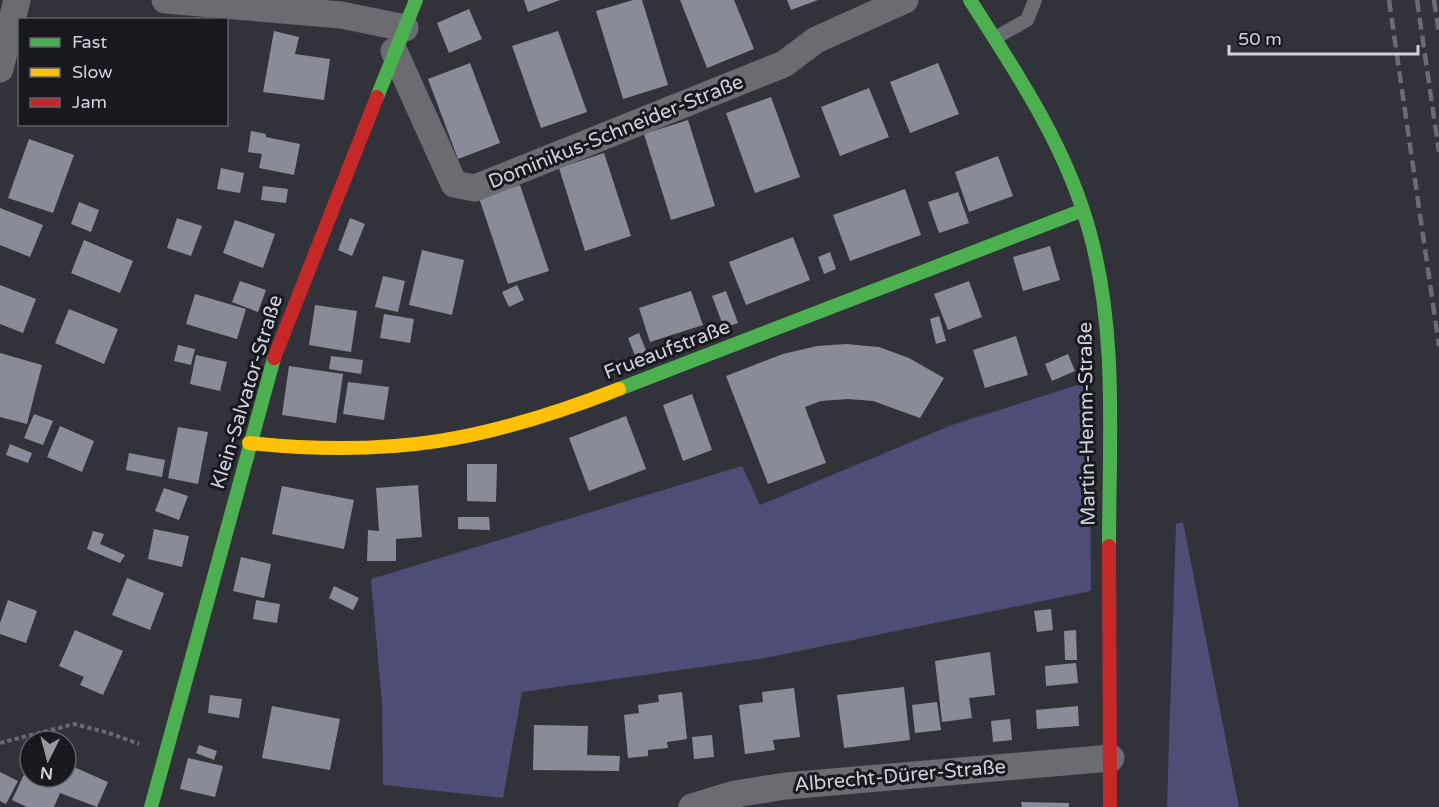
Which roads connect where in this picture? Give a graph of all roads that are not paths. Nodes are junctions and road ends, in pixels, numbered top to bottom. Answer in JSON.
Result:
{"nodes":[{"id":1,"x":17,"y":0,"type":"edge"},
{"id":2,"x":165,"y":0,"type":"edge"},
{"id":3,"x":416,"y":0,"type":"edge"},
{"id":4,"x":905,"y":0,"type":"edge"},
{"id":5,"x":970,"y":0,"type":"edge"},
{"id":6,"x":1035,"y":0,"type":"edge"},
{"id":7,"x":995,"y":38,"type":"junction"},
{"id":8,"x":400,"y":39,"type":"junction"},
{"id":9,"x":0,"y":69,"type":"edge"},
{"id":10,"x":1083,"y":210,"type":"junction"},
{"id":11,"x":249,"y":443,"type":"junction"},
{"id":12,"x":1111,"y":758,"type":"junction"},
{"id":13,"x":151,"y":807,"type":"edge"},
{"id":14,"x":692,"y":807,"type":"edge"},
{"id":15,"x":1110,"y":807,"type":"edge"}],
"edges":[{"from":1,"to":9,"type":"street"},
{"from":2,"to":8,"type":"street"},
{"from":3,"to":8,"type":"street","name":"Klein-Salvator-Straße"},
{"from":4,"to":8,"type":"street","name":"Dominikus-Schneider-Straße"},
{"from":5,"to":7,"type":"street","name":"Martin-Hemm-Straße"},
{"from":6,"to":7,"type":"lane"},
{"from":7,"to":10,"type":"street","name":"Martin-Hemm-Straße"},
{"from":8,"to":11,"type":"street","name":"Klein-Salvator-Straße"},
{"from":10,"to":11,"type":"street","name":"Frueaufstraße"},
{"from":10,"to":12,"type":"street","name":"Martin-Hemm-Straße"},
{"from":11,"to":13,"type":"street","name":"Klein-Salvator-Straße"},
{"from":12,"to":14,"type":"street","name":"Albrecht-Dürer-Straße"},
{"from":12,"to":15,"type":"street","name":"Martin-Hemm-Straße"}]}
